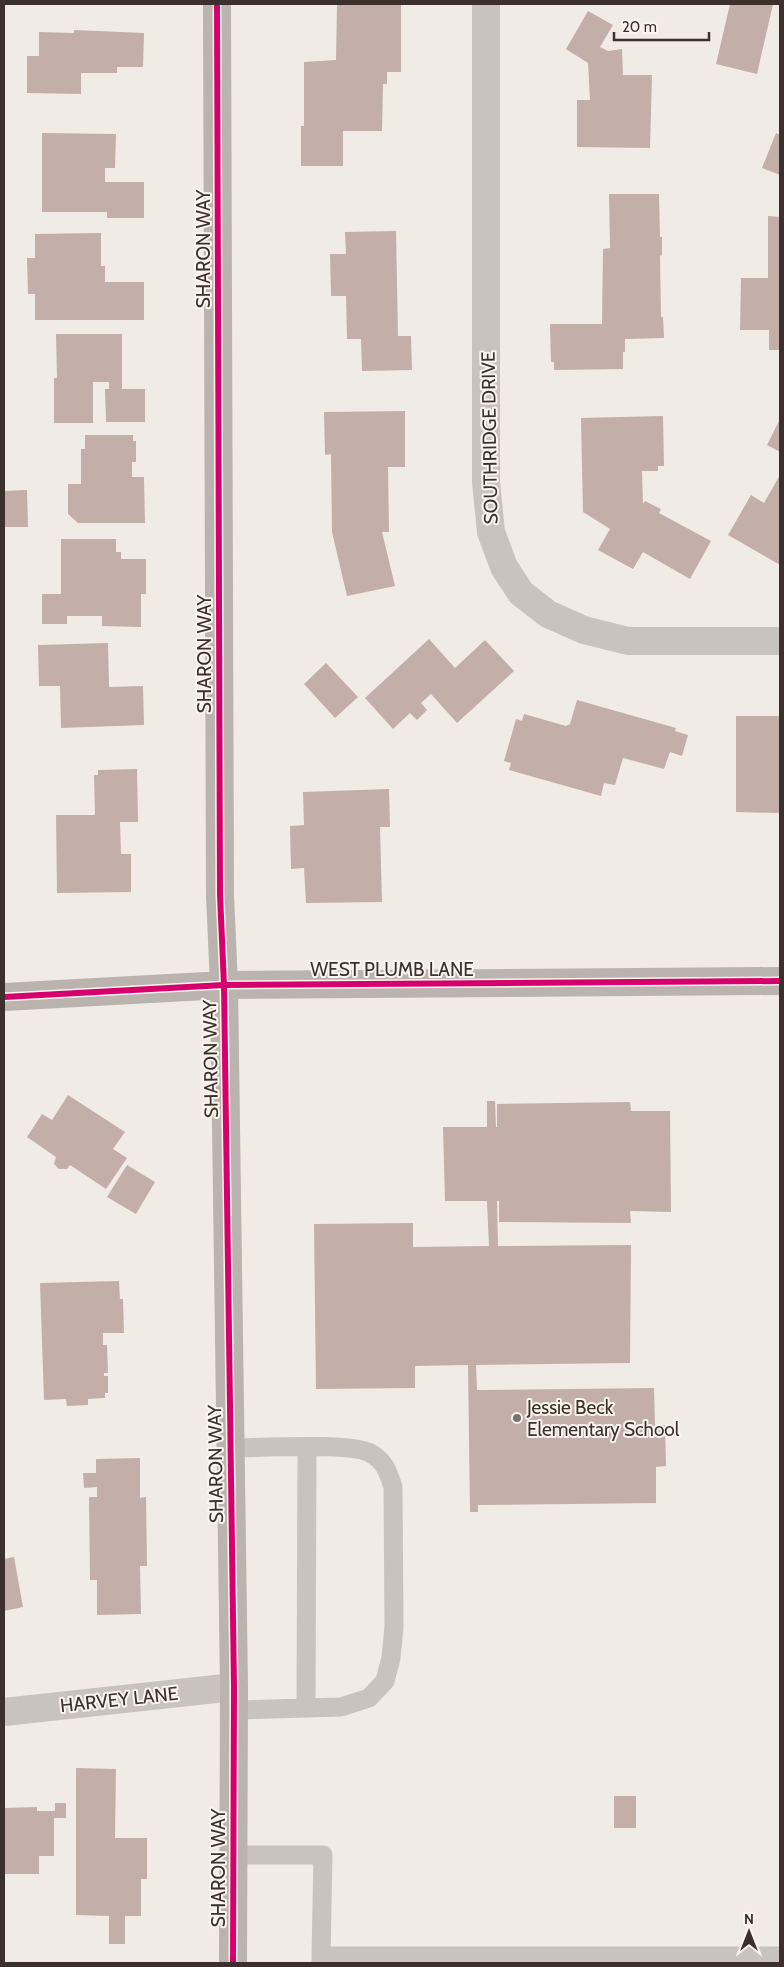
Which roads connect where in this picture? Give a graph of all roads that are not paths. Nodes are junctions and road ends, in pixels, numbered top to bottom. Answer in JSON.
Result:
{"nodes":[{"id":1,"x":217,"y":4,"type":"edge"},
{"id":2,"x":486,"y":4,"type":"edge"},
{"id":3,"x":780,"y":641,"type":"edge"},
{"id":4,"x":780,"y":981,"type":"edge"},
{"id":5,"x":224,"y":985,"type":"junction"},
{"id":6,"x":4,"y":997,"type":"edge"},
{"id":7,"x":230,"y":1448,"type":"junction"},
{"id":8,"x":307,"y":1448,"type":"junction"},
{"id":9,"x":234,"y":1698,"type":"junction"},
{"id":10,"x":306,"y":1708,"type":"junction"},
{"id":11,"x":4,"y":1712,"type":"edge"},
{"id":12,"x":234,"y":1855,"type":"junction"},
{"id":13,"x":780,"y":1956,"type":"edge"},
{"id":14,"x":321,"y":1960,"type":"edge"},
{"id":15,"x":233,"y":1963,"type":"edge"}],
"edges":[{"from":1,"to":5,"type":"street","name":"SHARON WAY"},
{"from":2,"to":3,"type":"street","name":"SOUTHRIDGE DRIVE"},
{"from":4,"to":5,"type":"street","name":"WEST PLUMB LANE"},
{"from":5,"to":6,"type":"street","name":"WEST PLUMB LANE"},
{"from":5,"to":7,"type":"street","name":"SHARON WAY"},
{"from":7,"to":8,"type":"lane"},
{"from":7,"to":9,"type":"street","name":"SHARON WAY"},
{"from":8,"to":10,"type":"lane"},
{"from":8,"to":10,"type":"lane"},
{"from":9,"to":10,"type":"lane"},
{"from":9,"to":11,"type":"street","name":"HARVEY LANE"},
{"from":9,"to":12,"type":"street","name":"SHARON WAY"},
{"from":12,"to":14,"type":"lane"},
{"from":12,"to":15,"type":"street","name":"SHARON WAY"},
{"from":13,"to":14,"type":"lane"}]}
